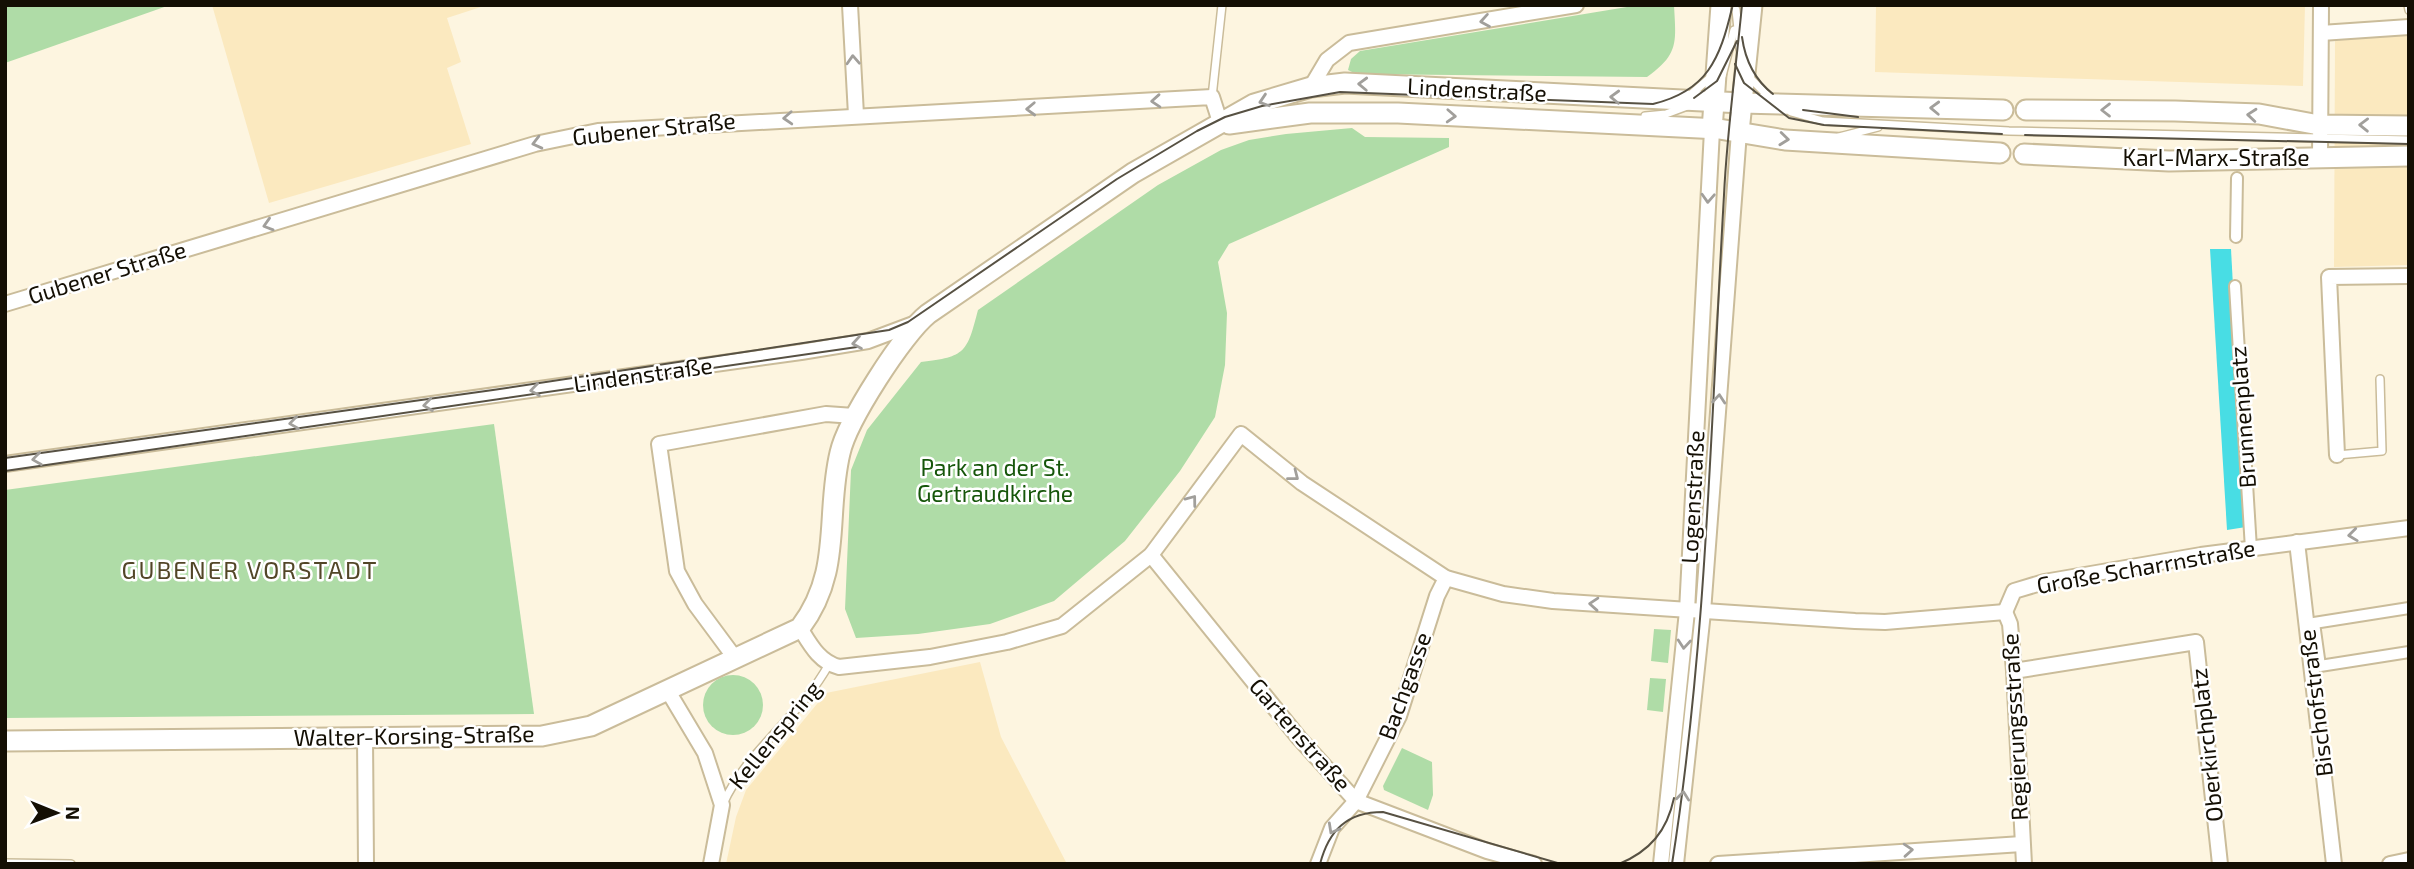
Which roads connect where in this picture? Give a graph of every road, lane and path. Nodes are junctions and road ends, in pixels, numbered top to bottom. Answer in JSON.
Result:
{"nodes":[{"id":1,"x":850,"y":5,"type":"edge"},
{"id":2,"x":1222,"y":5,"type":"edge"},
{"id":3,"x":1576,"y":5,"type":"edge"},
{"id":4,"x":2321,"y":5,"type":"edge"},
{"id":5,"x":1736,"y":6,"type":"edge"},
{"id":6,"x":2409,"y":27,"type":"edge"},
{"id":7,"x":2321,"y":33,"type":"junction"},
{"id":8,"x":1745,"y":71,"type":"junction"},
{"id":9,"x":1212,"y":97,"type":"junction"},
{"id":10,"x":1310,"y":100,"type":"junction"},
{"id":11,"x":1718,"y":103,"type":"junction"},
{"id":12,"x":1783,"y":108,"type":"junction"},
{"id":13,"x":2003,"y":110,"type":"dead end"},
{"id":14,"x":2026,"y":110,"type":"dead end"},
{"id":15,"x":1824,"y":115,"type":"dead end"},
{"id":16,"x":856,"y":116,"type":"junction"},
{"id":17,"x":1537,"y":121,"type":"junction"},
{"id":18,"x":1221,"y":125,"type":"junction"},
{"id":19,"x":1896,"y":125,"type":"junction"},
{"id":20,"x":2409,"y":126,"type":"edge"},
{"id":21,"x":1739,"y":132,"type":"junction"},
{"id":22,"x":2409,"y":140,"type":"edge"},
{"id":23,"x":1828,"y":141,"type":"junction"},
{"id":24,"x":2320,"y":141,"type":"junction"},
{"id":25,"x":2000,"y":153,"type":"dead end"},
{"id":26,"x":2024,"y":154,"type":"dead end"},
{"id":27,"x":2409,"y":156,"type":"edge"},
{"id":28,"x":2237,"y":178,"type":"dead end"},
{"id":29,"x":2236,"y":237,"type":"dead end"},
{"id":30,"x":2409,"y":276,"type":"edge"},
{"id":31,"x":2235,"y":286,"type":"dead end"},
{"id":32,"x":5,"y":304,"type":"edge"},
{"id":33,"x":921,"y":320,"type":"junction"},
{"id":34,"x":2380,"y":379,"type":"dead end"},
{"id":35,"x":854,"y":416,"type":"junction"},
{"id":36,"x":2337,"y":455,"type":"joint"},
{"id":37,"x":5,"y":464,"type":"edge"},
{"id":38,"x":2409,"y":528,"type":"edge"},
{"id":39,"x":2297,"y":542,"type":"junction"},
{"id":40,"x":2251,"y":549,"type":"junction"},
{"id":41,"x":1151,"y":555,"type":"junction"},
{"id":42,"x":1446,"y":578,"type":"junction"},
{"id":43,"x":2409,"y":608,"type":"edge"},
{"id":44,"x":1687,"y":611,"type":"junction"},
{"id":45,"x":1703,"y":612,"type":"junction"},
{"id":46,"x":2005,"y":612,"type":"junction"},
{"id":47,"x":800,"y":628,"type":"junction"},
{"id":48,"x":2409,"y":652,"type":"edge"},
{"id":49,"x":735,"y":658,"type":"junction"},
{"id":50,"x":829,"y":664,"type":"junction"},
{"id":51,"x":2014,"y":671,"type":"junction"},
{"id":52,"x":668,"y":691,"type":"junction"},
{"id":53,"x":366,"y":737,"type":"junction"},
{"id":54,"x":5,"y":741,"type":"edge"},
{"id":55,"x":1356,"y":801,"type":"junction"},
{"id":56,"x":722,"y":805,"type":"junction"},
{"id":57,"x":2022,"y":844,"type":"junction"},
{"id":58,"x":2409,"y":860,"type":"edge"},
{"id":59,"x":5,"y":863,"type":"edge"},
{"id":60,"x":71,"y":864,"type":"edge"},
{"id":61,"x":366,"y":864,"type":"edge"},
{"id":62,"x":710,"y":864,"type":"edge"},
{"id":63,"x":1318,"y":864,"type":"edge"},
{"id":64,"x":1534,"y":864,"type":"edge"},
{"id":65,"x":1661,"y":864,"type":"edge"},
{"id":66,"x":1676,"y":864,"type":"edge"},
{"id":67,"x":1718,"y":864,"type":"edge"},
{"id":68,"x":2024,"y":864,"type":"edge"},
{"id":69,"x":2220,"y":864,"type":"edge"},
{"id":70,"x":2334,"y":864,"type":"edge"},
{"id":71,"x":2390,"y":864,"type":"edge"}],
"edges":[{"from":16,"to":1,"type":"street","one_way":true},
{"from":2,"to":9,"type":"lane"},
{"from":3,"to":10,"type":"street","one_way":true},
{"from":4,"to":7,"type":"street"},
{"from":5,"to":8,"type":"street"},
{"from":5,"to":11,"type":"street"},
{"from":6,"to":7,"type":"street"},
{"from":7,"to":24,"type":"street"},
{"from":8,"to":11,"type":"street"},
{"from":8,"to":12,"type":"lane"},
{"from":9,"to":16,"type":"street","name":"Gubener Straße","one_way":true},
{"from":9,"to":18,"type":"street"},
{"from":11,"to":10,"type":"street","name":"Lindenstraße","one_way":true},
{"from":10,"to":17,"type":"street","name":"Lindenstraße","one_way":true},
{"from":10,"to":18,"type":"street","name":"Lindenstraße"},
{"from":11,"to":12,"type":"street"},
{"from":11,"to":17,"type":"street","name":"Lindenstraße"},
{"from":11,"to":17,"type":"lane"},
{"from":11,"to":21,"type":"street"},
{"from":11,"to":21,"type":"street","name":"Lindenstraße"},
{"from":11,"to":44,"type":"street","name":"Logenstraße","one_way":true},
{"from":13,"to":12,"type":"street","one_way":true},
{"from":12,"to":15,"type":"lane"},
{"from":12,"to":19,"type":"lane"},
{"from":24,"to":14,"type":"street","name":"Karl-Marx-Straße","one_way":true},
{"from":16,"to":32,"type":"street","name":"Gubener Straße","one_way":true},
{"from":18,"to":33,"type":"street","name":"Lindenstraße"},
{"from":19,"to":23,"type":"lane"},
{"from":19,"to":24,"type":"lane"},
{"from":20,"to":24,"type":"street","name":"Karl-Marx-Straße","one_way":true},
{"from":21,"to":23,"type":"street","one_way":true},
{"from":45,"to":21,"type":"street","name":"Logenstraße","one_way":true},
{"from":22,"to":24,"type":"lane"},
{"from":23,"to":25,"type":"street"},
{"from":24,"to":26,"type":"street","name":"Karl-Marx-Straße"},
{"from":24,"to":27,"type":"street","name":"Karl-Marx-Straße"},
{"from":28,"to":29,"type":"street"},
{"from":30,"to":36,"type":"street"},
{"from":31,"to":40,"type":"street","name":"Brunnenplatz"},
{"from":33,"to":35,"type":"street"},
{"from":33,"to":37,"type":"street","name":"Lindenstraße","one_way":true},
{"from":34,"to":36,"type":"lane"},
{"from":35,"to":47,"type":"street"},
{"from":35,"to":49,"type":"street"},
{"from":38,"to":39,"type":"street","name":"Große Scharrnstraße","one_way":true},
{"from":39,"to":40,"type":"street","name":"Große Scharrnstraße"},
{"from":39,"to":70,"type":"street","name":"Bischofstraße"},
{"from":40,"to":46,"type":"street","name":"Große Scharrnstraße"},
{"from":41,"to":42,"type":"street","one_way":true},
{"from":41,"to":50,"type":"street"},
{"from":41,"to":55,"type":"street","name":"Gartenstraße"},
{"from":44,"to":42,"type":"street","one_way":true},
{"from":42,"to":55,"type":"street","name":"Bachgasse"},
{"from":43,"to":48,"type":"street"},
{"from":44,"to":45,"type":"street"},
{"from":44,"to":65,"type":"street","name":"Logenstraße","one_way":true},
{"from":45,"to":46,"type":"street"},
{"from":66,"to":45,"type":"street","name":"Logenstraße","one_way":true},
{"from":46,"to":51,"type":"street","name":"Regierungsstraße"},
{"from":47,"to":49,"type":"street","name":"Walter-Korsing-Straße"},
{"from":47,"to":50,"type":"street"},
{"from":49,"to":52,"type":"street","name":"Walter-Korsing-Straße"},
{"from":50,"to":56,"type":"lane","name":"Kellenspring"},
{"from":51,"to":57,"type":"street","name":"Regierungsstraße"},
{"from":51,"to":69,"type":"street","name":"Oberkirchplatz"},
{"from":52,"to":53,"type":"street","name":"Walter-Korsing-Straße"},
{"from":52,"to":56,"type":"street","name":"Kellenspring"},
{"from":53,"to":54,"type":"street","name":"Walter-Korsing-Straße"},
{"from":53,"to":61,"type":"street"},
{"from":55,"to":63,"type":"street","name":"Bachgasse","one_way":true},
{"from":55,"to":64,"type":"street","name":"Gartenstraße"},
{"from":56,"to":62,"type":"street","name":"Kellenspring"},
{"from":67,"to":57,"type":"street","one_way":true},
{"from":57,"to":68,"type":"street","name":"Regierungsstraße"},
{"from":58,"to":71,"type":"street"},
{"from":59,"to":60,"type":"lane"}]}
